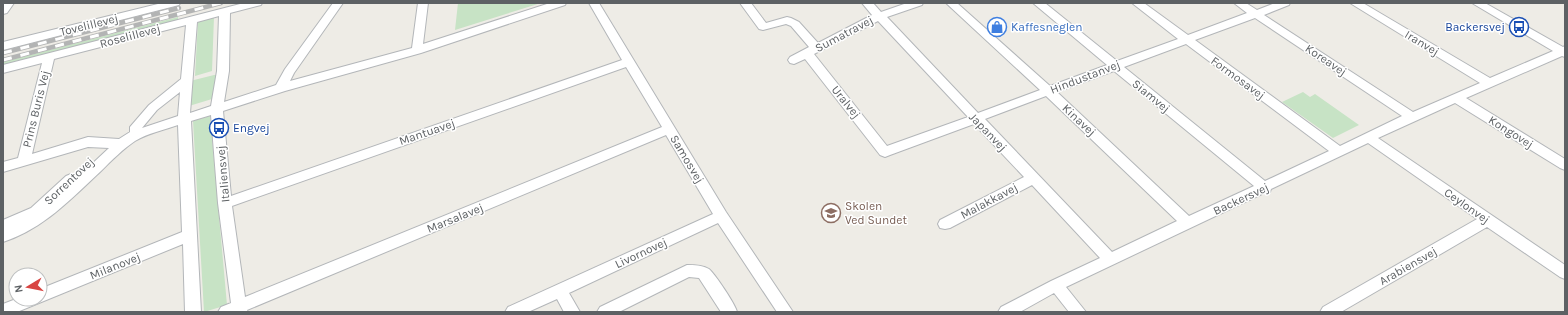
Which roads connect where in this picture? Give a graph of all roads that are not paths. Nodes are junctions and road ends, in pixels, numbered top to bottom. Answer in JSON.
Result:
{"nodes":[{"id":1,"x":9,"y":3,"type":"edge"},
{"id":2,"x":175,"y":3,"type":"edge"},
{"id":3,"x":257,"y":3,"type":"edge"},
{"id":4,"x":338,"y":3,"type":"edge"},
{"id":5,"x":423,"y":3,"type":"edge"},
{"id":6,"x":561,"y":3,"type":"edge"},
{"id":7,"x":594,"y":3,"type":"edge"},
{"id":8,"x":745,"y":3,"type":"edge"},
{"id":9,"x":867,"y":3,"type":"edge"},
{"id":10,"x":918,"y":3,"type":"edge"},
{"id":11,"x":951,"y":3,"type":"edge"},
{"id":12,"x":1038,"y":3,"type":"edge"},
{"id":13,"x":1137,"y":3,"type":"edge"},
{"id":14,"x":1239,"y":3,"type":"edge"},
{"id":15,"x":1285,"y":3,"type":"edge"},
{"id":16,"x":1355,"y":3,"type":"edge"},
{"id":17,"x":1477,"y":3,"type":"edge"},
{"id":18,"x":3,"y":11,"type":"edge"},
{"id":19,"x":225,"y":11,"type":"junction"},
{"id":20,"x":1256,"y":14,"type":"junction"},
{"id":21,"x":879,"y":16,"type":"junction"},
{"id":22,"x":192,"y":20,"type":"junction"},
{"id":23,"x":1186,"y":39,"type":"junction"},
{"id":24,"x":3,"y":46,"type":"edge"},
{"id":25,"x":416,"y":50,"type":"junction"},
{"id":26,"x":812,"y":51,"type":"junction"},
{"id":27,"x":1564,"y":52,"type":"edge"},
{"id":28,"x":49,"y":58,"type":"junction"},
{"id":29,"x":794,"y":60,"type":"dead end"},
{"id":30,"x":630,"y":61,"type":"junction"},
{"id":31,"x":1115,"y":66,"type":"junction"},
{"id":32,"x":3,"y":69,"type":"edge"},
{"id":33,"x":187,"y":80,"type":"junction"},
{"id":34,"x":1488,"y":83,"type":"junction"},
{"id":35,"x":281,"y":88,"type":"junction"},
{"id":36,"x":1048,"y":91,"type":"junction"},
{"id":37,"x":1456,"y":98,"type":"junction"},
{"id":38,"x":217,"y":106,"type":"junction"},
{"id":39,"x":184,"y":116,"type":"junction"},
{"id":40,"x":1412,"y":117,"type":"junction"},
{"id":41,"x":976,"y":118,"type":"junction"},
{"id":42,"x":670,"y":129,"type":"junction"},
{"id":43,"x":136,"y":130,"type":"junction"},
{"id":44,"x":1369,"y":138,"type":"junction"},
{"id":45,"x":116,"y":144,"type":"junction"},
{"id":46,"x":885,"y":152,"type":"joint"},
{"id":47,"x":1340,"y":152,"type":"junction"},
{"id":48,"x":24,"y":161,"type":"junction"},
{"id":49,"x":1565,"y":165,"type":"edge"},
{"id":50,"x":3,"y":167,"type":"edge"},
{"id":51,"x":1032,"y":179,"type":"junction"},
{"id":52,"x":1265,"y":188,"type":"junction"},
{"id":53,"x":225,"y":203,"type":"junction"},
{"id":54,"x":721,"y":216,"type":"junction"},
{"id":55,"x":1487,"y":220,"type":"junction"},
{"id":56,"x":1188,"y":223,"type":"junction"},
{"id":57,"x":945,"y":224,"type":"dead end"},
{"id":58,"x":5,"y":234,"type":"edge"},
{"id":59,"x":190,"y":236,"type":"junction"},
{"id":60,"x":1110,"y":260,"type":"junction"},
{"id":61,"x":1565,"y":273,"type":"edge"},
{"id":62,"x":1056,"y":285,"type":"junction"},
{"id":63,"x":560,"y":290,"type":"junction"},
{"id":64,"x":48,"y":293,"type":"edge"},
{"id":65,"x":13,"y":307,"type":"edge"},
{"id":66,"x":235,"y":310,"type":"edge"},
{"id":67,"x":3,"y":311,"type":"edge"},
{"id":68,"x":193,"y":312,"type":"edge"},
{"id":69,"x":514,"y":312,"type":"edge"},
{"id":70,"x":572,"y":312,"type":"edge"},
{"id":71,"x":605,"y":312,"type":"edge"},
{"id":72,"x":729,"y":312,"type":"edge"},
{"id":73,"x":785,"y":312,"type":"edge"},
{"id":74,"x":1006,"y":312,"type":"edge"},
{"id":75,"x":1078,"y":312,"type":"edge"},
{"id":76,"x":1328,"y":312,"type":"edge"}],
"edges":[{"from":1,"to":18,"type":"street"},
{"from":2,"to":24,"type":"street","name":"Tovelillevej"},
{"from":3,"to":19,"type":"street","name":"Roselillevej"},
{"from":4,"to":35,"type":"street"},
{"from":5,"to":25,"type":"street"},
{"from":6,"to":25,"type":"street"},
{"from":7,"to":30,"type":"street","name":"Samosvej"},
{"from":8,"to":26,"type":"street","name":"Uralvej"},
{"from":9,"to":21,"type":"street","name":"Japanvej"},
{"from":10,"to":21,"type":"street","name":"Sumatravej"},
{"from":11,"to":36,"type":"street","name":"Kinavej"},
{"from":12,"to":31,"type":"street","name":"Siamvej"},
{"from":13,"to":23,"type":"street","name":"Formosavej"},
{"from":14,"to":20,"type":"street","name":"Koreavej"},
{"from":15,"to":20,"type":"street","name":"Hindustanvej"},
{"from":16,"to":34,"type":"street","name":"Iranvej"},
{"from":17,"to":27,"type":"street"},
{"from":19,"to":22,"type":"street","name":"Roselillevej"},
{"from":19,"to":38,"type":"street","name":"Italiensvej"},
{"from":20,"to":23,"type":"street","name":"Hindustanvej"},
{"from":20,"to":40,"type":"street","name":"Koreavej"},
{"from":21,"to":26,"type":"street","name":"Sumatravej"},
{"from":21,"to":41,"type":"street","name":"Japanvej"},
{"from":22,"to":28,"type":"street","name":"Roselillevej"},
{"from":22,"to":33,"type":"street"},
{"from":23,"to":31,"type":"street","name":"Hindustanvej"},
{"from":23,"to":47,"type":"street","name":"Formosavej"},
{"from":25,"to":35,"type":"street"},
{"from":26,"to":29,"type":"street","name":"Sumatravej"},
{"from":26,"to":46,"type":"street","name":"Uralvej"},
{"from":27,"to":34,"type":"street","name":"Backersvej"},
{"from":28,"to":32,"type":"street","name":"Roselillevej"},
{"from":28,"to":48,"type":"street","name":"Prins Buris Vej"},
{"from":30,"to":42,"type":"street","name":"Samosvej"},
{"from":30,"to":53,"type":"street","name":"Mantuavej"},
{"from":31,"to":36,"type":"street","name":"Hindustanvej"},
{"from":31,"to":52,"type":"street","name":"Siamvej"},
{"from":33,"to":39,"type":"street"},
{"from":33,"to":43,"type":"street","name":"Sorrentovej"},
{"from":34,"to":37,"type":"street","name":"Backersvej"},
{"from":35,"to":38,"type":"street"},
{"from":36,"to":41,"type":"street","name":"Hindustanvej"},
{"from":36,"to":56,"type":"street","name":"Kinavej"},
{"from":37,"to":40,"type":"street","name":"Backersvej"},
{"from":37,"to":49,"type":"street","name":"Kongovej"},
{"from":38,"to":39,"type":"street"},
{"from":38,"to":53,"type":"street","name":"Italiensvej"},
{"from":39,"to":43,"type":"street","name":"Sorrentovej"},
{"from":39,"to":59,"type":"street"},
{"from":40,"to":44,"type":"street","name":"Backersvej"},
{"from":41,"to":46,"type":"street","name":"Hindustanvej"},
{"from":41,"to":51,"type":"street","name":"Japanvej"},
{"from":42,"to":54,"type":"street","name":"Samosvej"},
{"from":42,"to":66,"type":"street","name":"Marsalavej"},
{"from":43,"to":45,"type":"street","name":"Sorrentovej"},
{"from":44,"to":47,"type":"street","name":"Backersvej"},
{"from":44,"to":55,"type":"street","name":"Ceylonvej"},
{"from":45,"to":48,"type":"street"},
{"from":45,"to":58,"type":"street","name":"Sorrentovej"},
{"from":47,"to":52,"type":"street","name":"Backersvej"},
{"from":48,"to":50,"type":"street"},
{"from":51,"to":57,"type":"street","name":"Malakkavej"},
{"from":51,"to":60,"type":"street","name":"Japanvej"},
{"from":52,"to":56,"type":"street","name":"Backersvej"},
{"from":53,"to":66,"type":"street","name":"Italiensvej"},
{"from":54,"to":63,"type":"street","name":"Livornovej"},
{"from":54,"to":73,"type":"street","name":"Samosvej"},
{"from":55,"to":61,"type":"street","name":"Ceylonvej"},
{"from":55,"to":76,"type":"street","name":"Arabiensvej"},
{"from":56,"to":60,"type":"street","name":"Backersvej"},
{"from":59,"to":64,"type":"street","name":"Milanovej"},
{"from":59,"to":68,"type":"street"},
{"from":60,"to":62,"type":"street","name":"Backersvej"},
{"from":62,"to":74,"type":"street","name":"Backersvej"},
{"from":62,"to":75,"type":"street"},
{"from":63,"to":69,"type":"street","name":"Livornovej"},
{"from":63,"to":70,"type":"street"},
{"from":65,"to":67,"type":"street"},
{"from":71,"to":72,"type":"street"}]}
